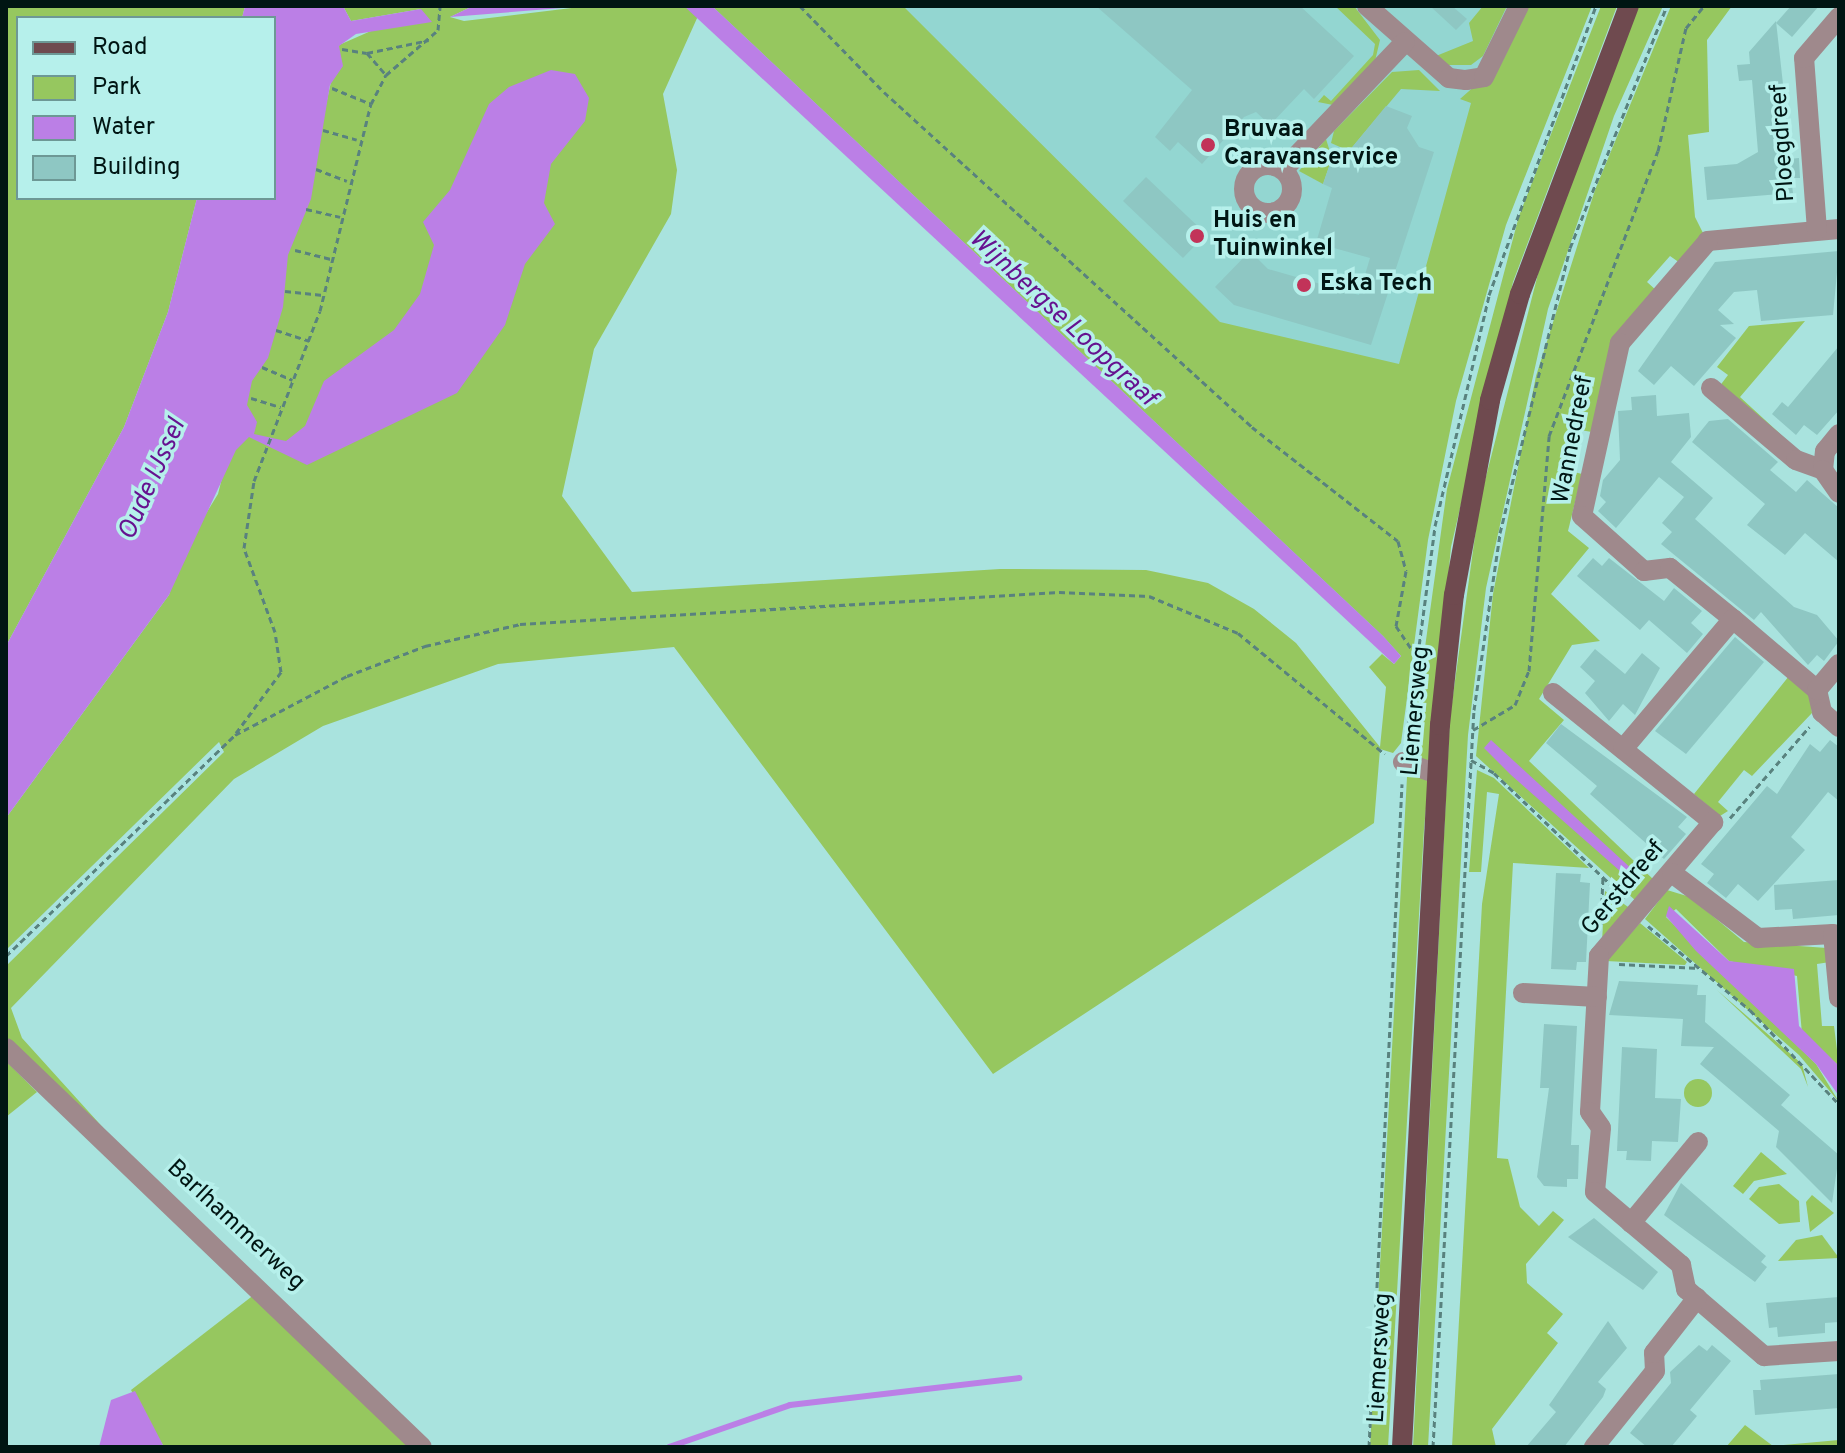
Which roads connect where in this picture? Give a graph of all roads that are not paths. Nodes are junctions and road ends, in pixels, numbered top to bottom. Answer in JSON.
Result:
{"nodes":[{"id":1,"x":1367,"y":6,"type":"edge"},
{"id":2,"x":1519,"y":6,"type":"edge"},
{"id":3,"x":1629,"y":6,"type":"edge"},
{"id":4,"x":1839,"y":17,"type":"edge"},
{"id":5,"x":1405,"y":42,"type":"junction"},
{"id":6,"x":1284,"y":169,"type":"dead end"},
{"id":7,"x":1839,"y":229,"type":"edge"},
{"id":8,"x":1817,"y":230,"type":"junction"},
{"id":9,"x":1711,"y":388,"type":"dead end"},
{"id":10,"x":1839,"y":434,"type":"edge"},
{"id":11,"x":1823,"y":470,"type":"junction"},
{"id":12,"x":1839,"y":493,"type":"edge"},
{"id":13,"x":1733,"y":619,"type":"junction"},
{"id":14,"x":1839,"y":664,"type":"edge"},
{"id":15,"x":1817,"y":690,"type":"junction"},
{"id":16,"x":1553,"y":693,"type":"dead end"},
{"id":17,"x":1839,"y":727,"type":"edge"},
{"id":18,"x":1623,"y":749,"type":"junction"},
{"id":19,"x":1403,"y":762,"type":"road end"},
{"id":20,"x":1437,"y":774,"type":"junction"},
{"id":21,"x":1672,"y":873,"type":"junction"},
{"id":22,"x":1523,"y":993,"type":"dead end"},
{"id":23,"x":1597,"y":997,"type":"junction"},
{"id":24,"x":1839,"y":998,"type":"edge"},
{"id":25,"x":6,"y":1048,"type":"edge"},
{"id":26,"x":1698,"y":1142,"type":"dead end"},
{"id":27,"x":1631,"y":1223,"type":"junction"},
{"id":28,"x":1697,"y":1298,"type":"junction"},
{"id":29,"x":1839,"y":1351,"type":"edge"},
{"id":30,"x":422,"y":1447,"type":"edge"},
{"id":31,"x":1402,"y":1447,"type":"edge"},
{"id":32,"x":1594,"y":1447,"type":"edge"}],
"edges":[{"from":1,"to":5,"type":"street"},
{"from":2,"to":5,"type":"street"},
{"from":3,"to":20,"type":"main road","name":"Liemersweg"},
{"from":4,"to":8,"type":"street","name":"Ploegdreef"},
{"from":5,"to":6,"type":"street"},
{"from":7,"to":8,"type":"street","name":"Wannedreef"},
{"from":8,"to":13,"type":"street","name":"Wannedreef"},
{"from":9,"to":11,"type":"street"},
{"from":10,"to":11,"type":"street"},
{"from":11,"to":12,"type":"street"},
{"from":13,"to":15,"type":"street","name":"Wannedreef"},
{"from":13,"to":18,"type":"street"},
{"from":14,"to":15,"type":"street"},
{"from":15,"to":17,"type":"street"},
{"from":16,"to":18,"type":"street"},
{"from":18,"to":21,"type":"street","name":"Gerstdreef"},
{"from":19,"to":20,"type":"street"},
{"from":20,"to":31,"type":"main road","name":"Liemersweg"},
{"from":21,"to":23,"type":"street","name":"Gerstdreef"},
{"from":21,"to":24,"type":"street"},
{"from":22,"to":23,"type":"street"},
{"from":23,"to":27,"type":"street","name":"Gerstdreef"},
{"from":25,"to":30,"type":"street","name":"Barlhammerweg"},
{"from":26,"to":27,"type":"street"},
{"from":27,"to":28,"type":"street","name":"Gerstdreef"},
{"from":28,"to":29,"type":"street","name":"Gerstdreef"},
{"from":28,"to":32,"type":"street"}]}
